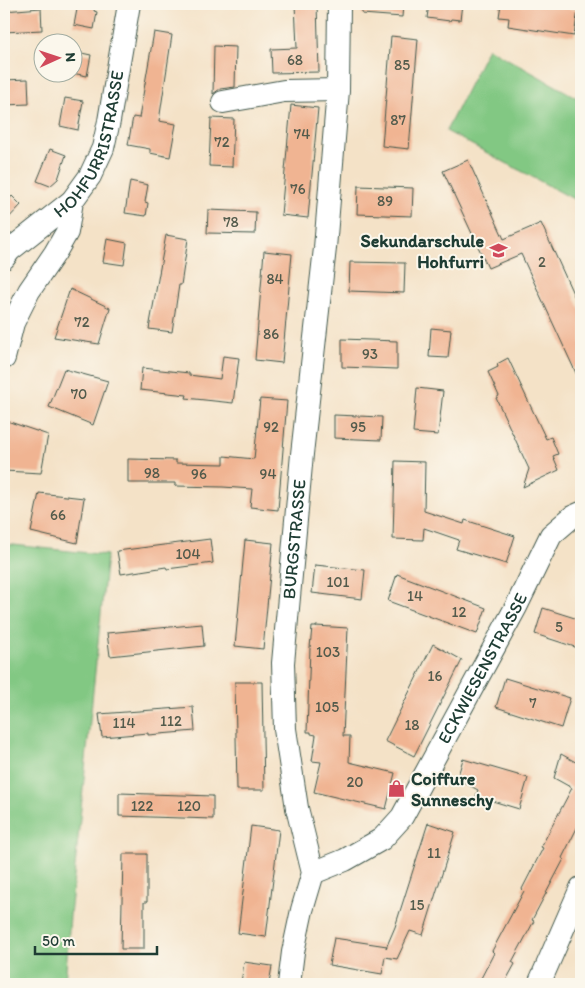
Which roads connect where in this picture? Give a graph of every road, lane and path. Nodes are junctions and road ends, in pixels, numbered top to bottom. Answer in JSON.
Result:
{"nodes":[{"id":1,"x":129,"y":4,"type":"edge"},
{"id":2,"x":339,"y":4,"type":"edge"},
{"id":3,"x":338,"y":90,"type":"junction"},
{"id":4,"x":223,"y":102,"type":"dead end"},
{"id":5,"x":72,"y":201,"type":"junction"},
{"id":6,"x":4,"y":258,"type":"edge"},
{"id":7,"x":4,"y":358,"type":"edge"},
{"id":8,"x":581,"y":513,"type":"edge"},
{"id":9,"x":313,"y":873,"type":"junction"},
{"id":10,"x":581,"y":888,"type":"edge"},
{"id":11,"x":289,"y":984,"type":"edge"},
{"id":12,"x":539,"y":984,"type":"edge"}],
"edges":[{"from":1,"to":5,"type":"street","name":"HOHFURRISTRASSE"},
{"from":2,"to":3,"type":"street","name":"BURGSTRASSE"},
{"from":3,"to":4,"type":"street"},
{"from":3,"to":9,"type":"street","name":"BURGSTRASSE"},
{"from":5,"to":6,"type":"street","name":"HOHFURRISTRASSE"},
{"from":5,"to":7,"type":"street"},
{"from":8,"to":9,"type":"street","name":"ECKWIESENSTRASSE"},
{"from":9,"to":11,"type":"street"},
{"from":10,"to":12,"type":"street"}]}
